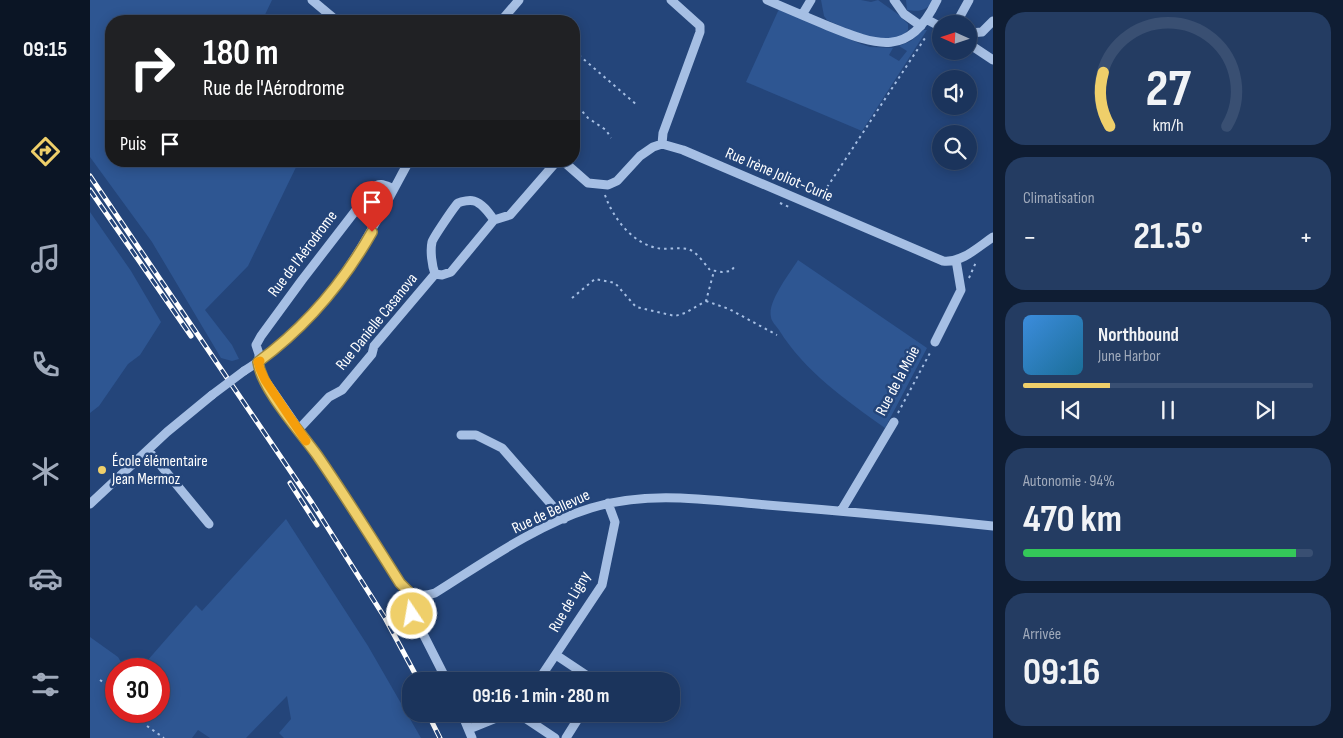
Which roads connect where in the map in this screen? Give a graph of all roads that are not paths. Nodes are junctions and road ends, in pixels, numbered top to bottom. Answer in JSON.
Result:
{"nodes":[{"id":1,"x":312,"y":0,"type":"edge"},
{"id":2,"x":519,"y":0,"type":"edge"},
{"id":3,"x":670,"y":0,"type":"edge"},
{"id":4,"x":767,"y":0,"type":"edge"},
{"id":5,"x":811,"y":0,"type":"edge"},
{"id":6,"x":894,"y":0,"type":"edge"},
{"id":7,"x":937,"y":0,"type":"edge"},
{"id":8,"x":969,"y":0,"type":"edge"},
{"id":9,"x":330,"y":15,"type":"edge"},
{"id":10,"x":506,"y":15,"type":"edge"},
{"id":11,"x":802,"y":15,"type":"junction"},
{"id":12,"x":964,"y":15,"type":"edge"},
{"id":13,"x":993,"y":21,"type":"edge"},
{"id":14,"x":931,"y":24,"type":"edge"},
{"id":15,"x":978,"y":33,"type":"edge"},
{"id":16,"x":978,"y":50,"type":"edge"},
{"id":17,"x":993,"y":60,"type":"edge"},
{"id":18,"x":662,"y":144,"type":"junction"},
{"id":19,"x":406,"y":167,"type":"edge"},
{"id":20,"x":552,"y":167,"type":"edge"},
{"id":21,"x":570,"y":167,"type":"edge"},
{"id":22,"x":394,"y":189,"type":"junction"},
{"id":23,"x":494,"y":220,"type":"junction"},
{"id":24,"x":993,"y":237,"type":"edge"},
{"id":25,"x":956,"y":260,"type":"junction"},
{"id":26,"x":436,"y":274,"type":"junction"},
{"id":27,"x":935,"y":342,"type":"road end"},
{"id":28,"x":258,"y":362,"type":"junction"},
{"id":29,"x":894,"y":422,"type":"road end"},
{"id":30,"x":298,"y":430,"type":"junction"},
{"id":31,"x":461,"y":435,"type":"dead end"},
{"id":32,"x":148,"y":450,"type":"junction"},
{"id":33,"x":608,"y":503,"type":"junction"},
{"id":34,"x":90,"y":504,"type":"edge"},
{"id":35,"x":841,"y":510,"type":"junction"},
{"id":36,"x":564,"y":518,"type":"junction"},
{"id":37,"x":209,"y":524,"type":"dead end"},
{"id":38,"x":993,"y":526,"type":"edge"},
{"id":39,"x":412,"y":595,"type":"junction"},
{"id":40,"x":556,"y":655,"type":"junction"},
{"id":41,"x":442,"y":672,"type":"edge"},
{"id":42,"x":544,"y":672,"type":"edge"},
{"id":43,"x":582,"y":672,"type":"edge"},
{"id":44,"x":466,"y":722,"type":"edge"},
{"id":45,"x":492,"y":722,"type":"edge"},
{"id":46,"x":531,"y":722,"type":"edge"},
{"id":47,"x":576,"y":722,"type":"edge"},
{"id":48,"x":471,"y":734,"type":"edge"},
{"id":49,"x":556,"y":738,"type":"edge"},
{"id":50,"x":566,"y":738,"type":"edge"}],
"edges":[{"from":1,"to":9,"type":"street"},
{"from":2,"to":10,"type":"street"},
{"from":3,"to":18,"type":"street"},
{"from":4,"to":11,"type":"street"},
{"from":5,"to":11,"type":"street"},
{"from":6,"to":14,"type":"street"},
{"from":7,"to":14,"type":"street"},
{"from":8,"to":12,"type":"street"},
{"from":11,"to":14,"type":"street"},
{"from":13,"to":15,"type":"street"},
{"from":16,"to":17,"type":"street"},
{"from":18,"to":21,"type":"street"},
{"from":18,"to":25,"type":"street","name":"Rue Irène Joliot-Curie"},
{"from":19,"to":22,"type":"street"},
{"from":20,"to":23,"type":"street","name":"Rue Danielle Casanova"},
{"from":22,"to":28,"type":"street"},
{"from":22,"to":28,"type":"street","name":"Rue de l'Aérodrome"},
{"from":23,"to":26,"type":"street","name":"Rue Danielle Casanova"},
{"from":23,"to":26,"type":"street","name":"Rue Danielle Casanova"},
{"from":24,"to":25,"type":"street"},
{"from":25,"to":27,"type":"street","name":"Rue de la Moie"},
{"from":26,"to":30,"type":"street","name":"Rue Danielle Casanova"},
{"from":28,"to":30,"type":"street"},
{"from":28,"to":32,"type":"street","bridge":true},
{"from":29,"to":35,"type":"street","name":"Rue de la Moie"},
{"from":30,"to":39,"type":"street"},
{"from":31,"to":36,"type":"street"},
{"from":32,"to":34,"type":"street"},
{"from":32,"to":37,"type":"street"},
{"from":33,"to":35,"type":"street","name":"Rue de Bellevue"},
{"from":33,"to":36,"type":"street","name":"Rue de Bellevue"},
{"from":33,"to":40,"type":"street","name":"Rue de Ligny"},
{"from":35,"to":38,"type":"street","name":"Rue de Bellevue"},
{"from":36,"to":39,"type":"street","name":"Rue de Bellevue"},
{"from":39,"to":41,"type":"street"},
{"from":40,"to":42,"type":"street","name":"Rue de Ligny"},
{"from":40,"to":43,"type":"street"},
{"from":44,"to":48,"type":"street"},
{"from":45,"to":48,"type":"street"},
{"from":46,"to":49,"type":"street"},
{"from":47,"to":50,"type":"street"}]}
